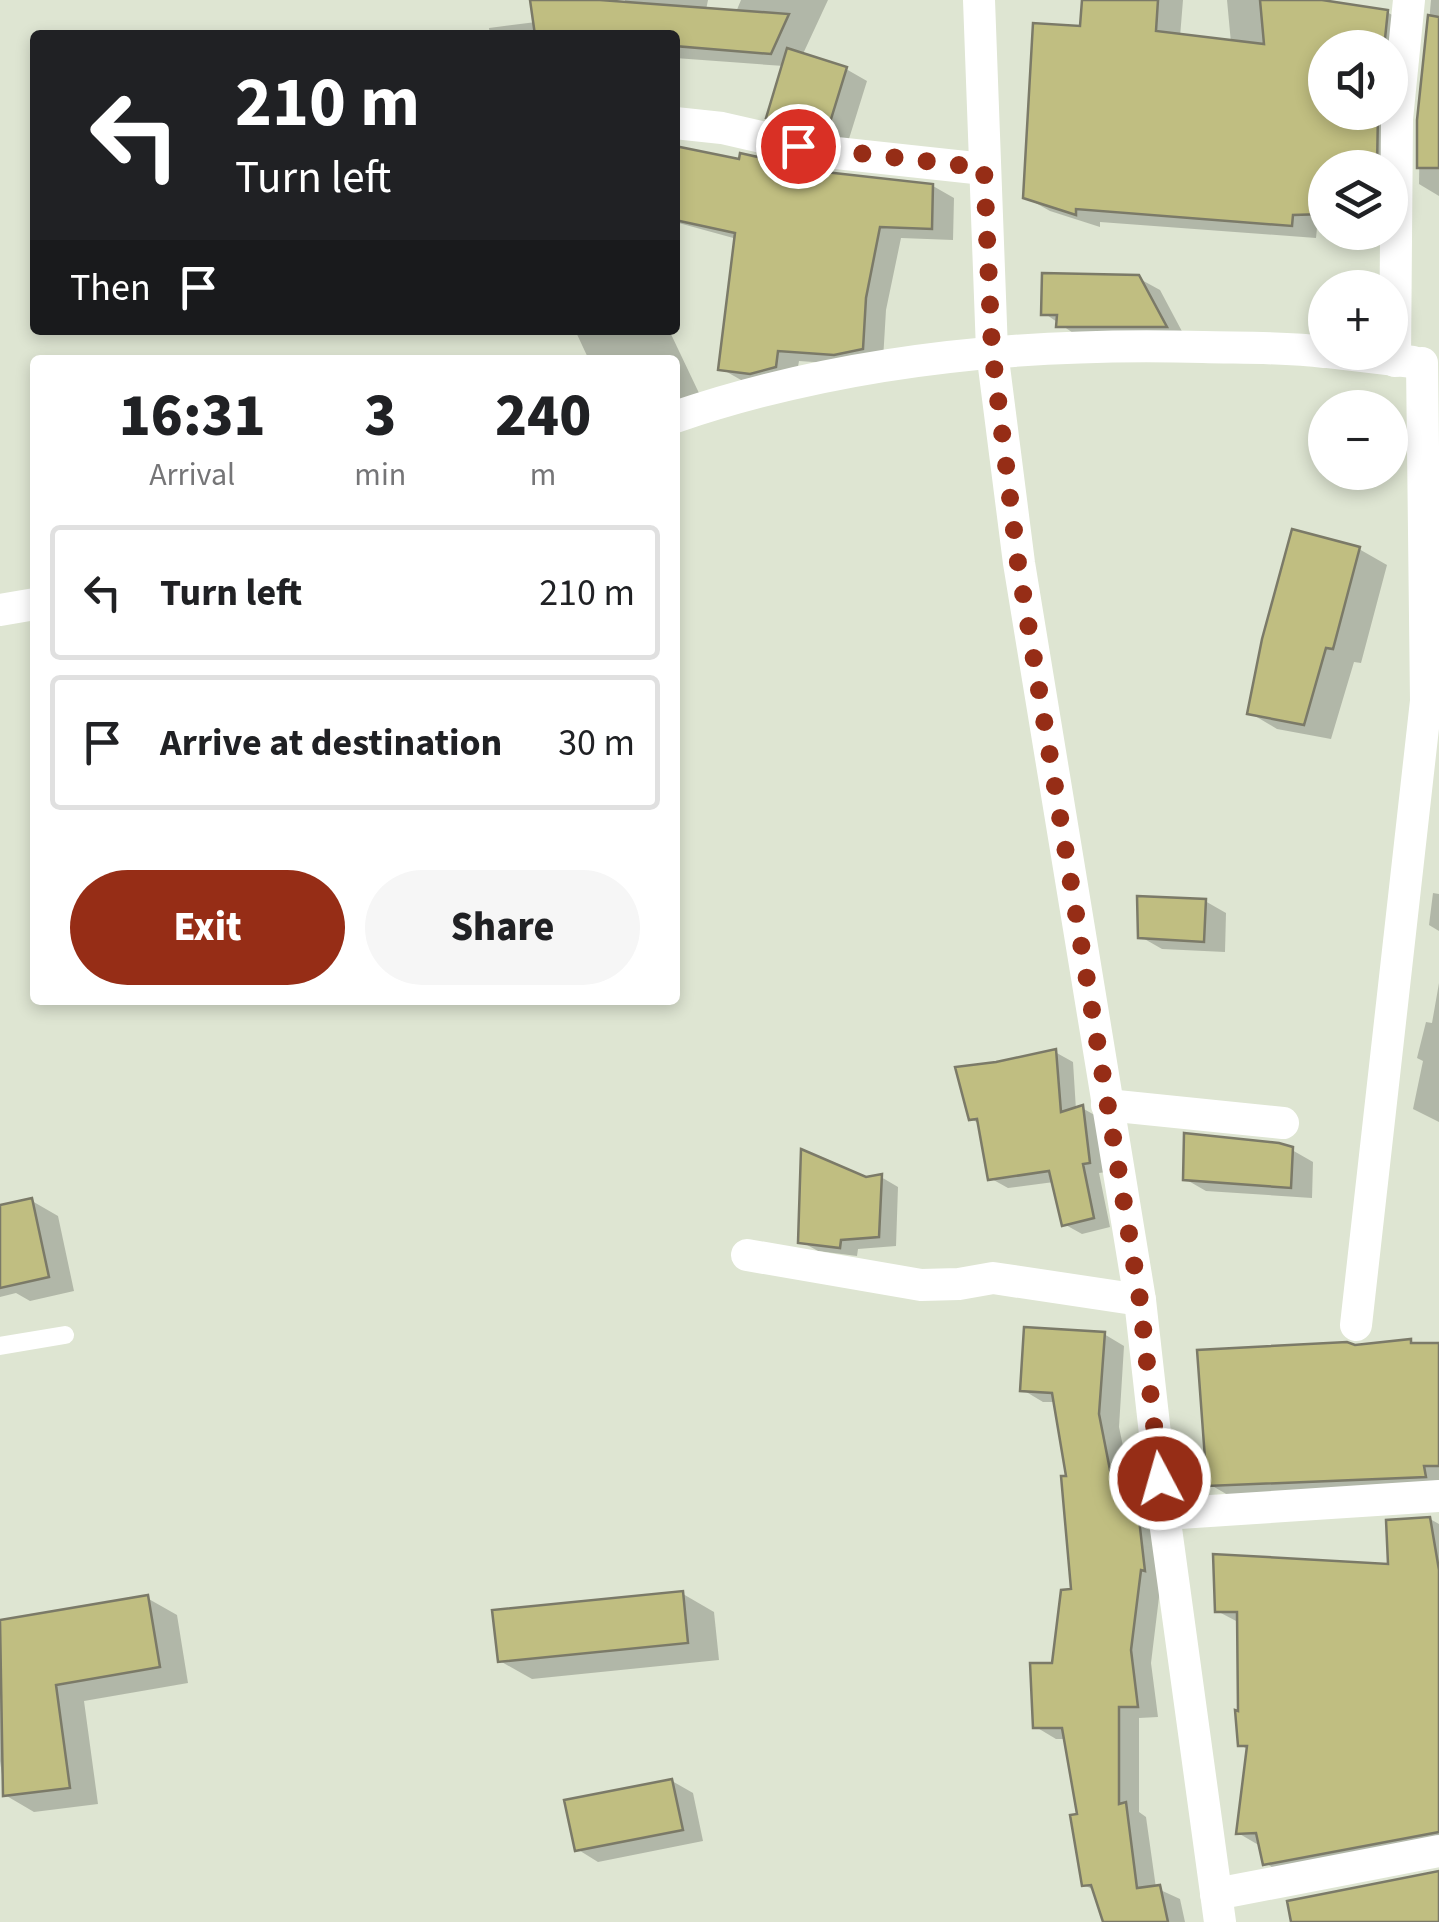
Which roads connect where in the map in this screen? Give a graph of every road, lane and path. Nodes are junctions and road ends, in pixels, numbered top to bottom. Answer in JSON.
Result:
{"nodes":[{"id":1,"x":980,"y":0,"type":"edge"},
{"id":2,"x":1409,"y":0,"type":"edge"},
{"id":3,"x":680,"y":124,"type":"edge"},
{"id":4,"x":984,"y":168,"type":"junction"},
{"id":5,"x":992,"y":350,"type":"junction"},
{"id":6,"x":1308,"y":351,"type":"edge"},
{"id":7,"x":1419,"y":363,"type":"edge"},
{"id":8,"x":680,"y":415,"type":"edge"},
{"id":9,"x":30,"y":605,"type":"edge"},
{"id":10,"x":0,"y":610,"type":"edge"},
{"id":11,"x":1107,"y":1105,"type":"junction"},
{"id":12,"x":1283,"y":1123,"type":"dead end"},
{"id":13,"x":747,"y":1255,"type":"dead end"},
{"id":14,"x":1140,"y":1300,"type":"junction"},
{"id":15,"x":1356,"y":1325,"type":"dead end"},
{"id":16,"x":64,"y":1335,"type":"dead end"},
{"id":17,"x":0,"y":1346,"type":"edge"},
{"id":18,"x":1439,"y":1496,"type":"edge"},
{"id":19,"x":1164,"y":1514,"type":"junction"},
{"id":20,"x":1439,"y":1851,"type":"edge"},
{"id":21,"x":1218,"y":1908,"type":"edge"}],
"edges":[{"from":1,"to":4,"type":"street"},
{"from":2,"to":7,"type":"street"},
{"from":3,"to":4,"type":"street"},
{"from":4,"to":5,"type":"street"},
{"from":5,"to":6,"type":"street"},
{"from":5,"to":8,"type":"street"},
{"from":5,"to":11,"type":"street"},
{"from":7,"to":15,"type":"street"},
{"from":9,"to":10,"type":"street"},
{"from":11,"to":12,"type":"street"},
{"from":11,"to":14,"type":"street"},
{"from":13,"to":14,"type":"street"},
{"from":14,"to":19,"type":"street"},
{"from":16,"to":17,"type":"lane"},
{"from":18,"to":19,"type":"street"},
{"from":19,"to":21,"type":"street"},
{"from":20,"to":21,"type":"street"}]}
